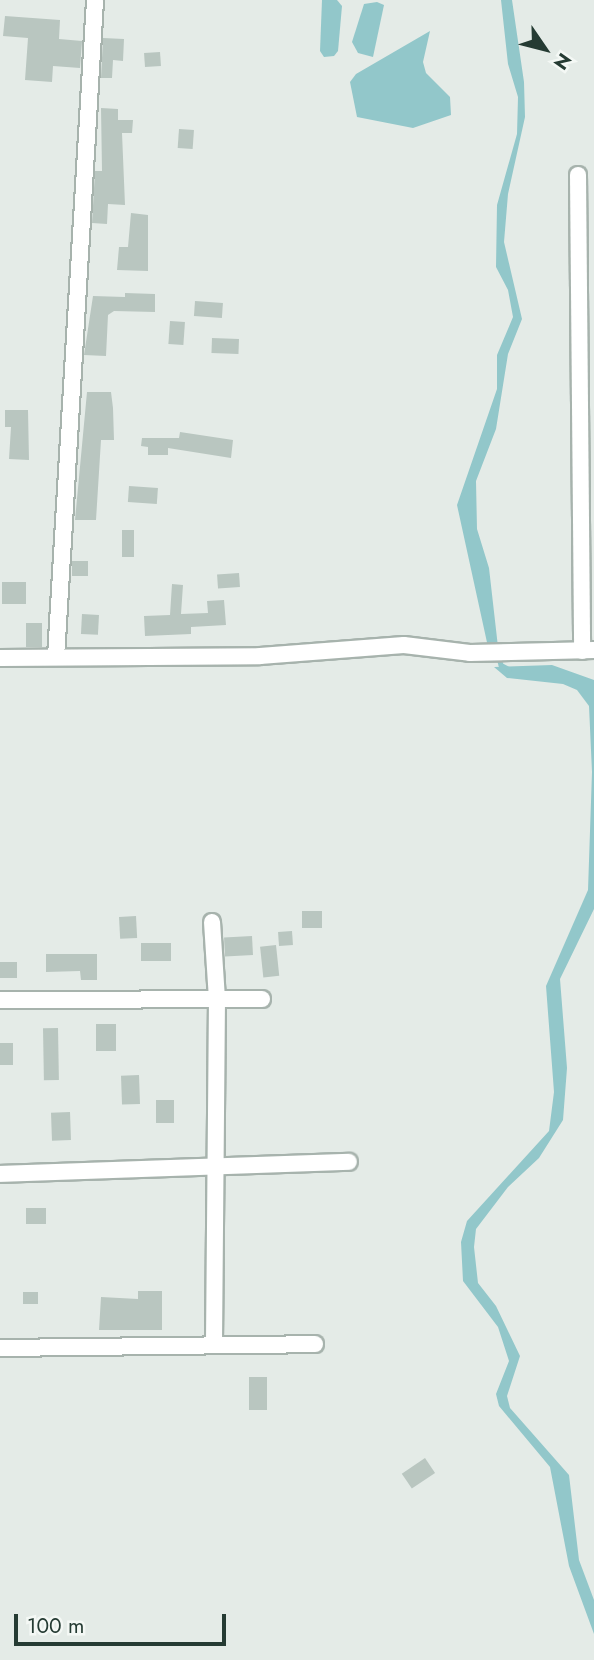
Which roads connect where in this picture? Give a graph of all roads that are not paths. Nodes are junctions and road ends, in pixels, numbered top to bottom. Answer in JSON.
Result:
{"nodes":[{"id":1,"x":95,"y":0,"type":"edge"},
{"id":2,"x":578,"y":175,"type":"dead end"},
{"id":3,"x":588,"y":650,"type":"edge"},
{"id":4,"x":56,"y":657,"type":"junction"},
{"id":5,"x":0,"y":658,"type":"edge"},
{"id":6,"x":212,"y":922,"type":"dead end"},
{"id":7,"x":217,"y":999,"type":"junction"},
{"id":8,"x":262,"y":999,"type":"dead end"},
{"id":9,"x":0,"y":1000,"type":"edge"},
{"id":10,"x":349,"y":1162,"type":"dead end"},
{"id":11,"x":215,"y":1167,"type":"junction"},
{"id":12,"x":0,"y":1174,"type":"edge"},
{"id":13,"x":315,"y":1344,"type":"dead end"},
{"id":14,"x":214,"y":1345,"type":"junction"},
{"id":15,"x":0,"y":1348,"type":"edge"}],
"edges":[{"from":1,"to":4,"type":"street"},
{"from":2,"to":3,"type":"street"},
{"from":3,"to":4,"type":"street"},
{"from":4,"to":5,"type":"street"},
{"from":6,"to":7,"type":"street"},
{"from":7,"to":8,"type":"street"},
{"from":7,"to":9,"type":"street"},
{"from":7,"to":11,"type":"street"},
{"from":10,"to":11,"type":"street"},
{"from":11,"to":12,"type":"street"},
{"from":11,"to":14,"type":"street"},
{"from":13,"to":14,"type":"street"},
{"from":14,"to":15,"type":"street"}]}
